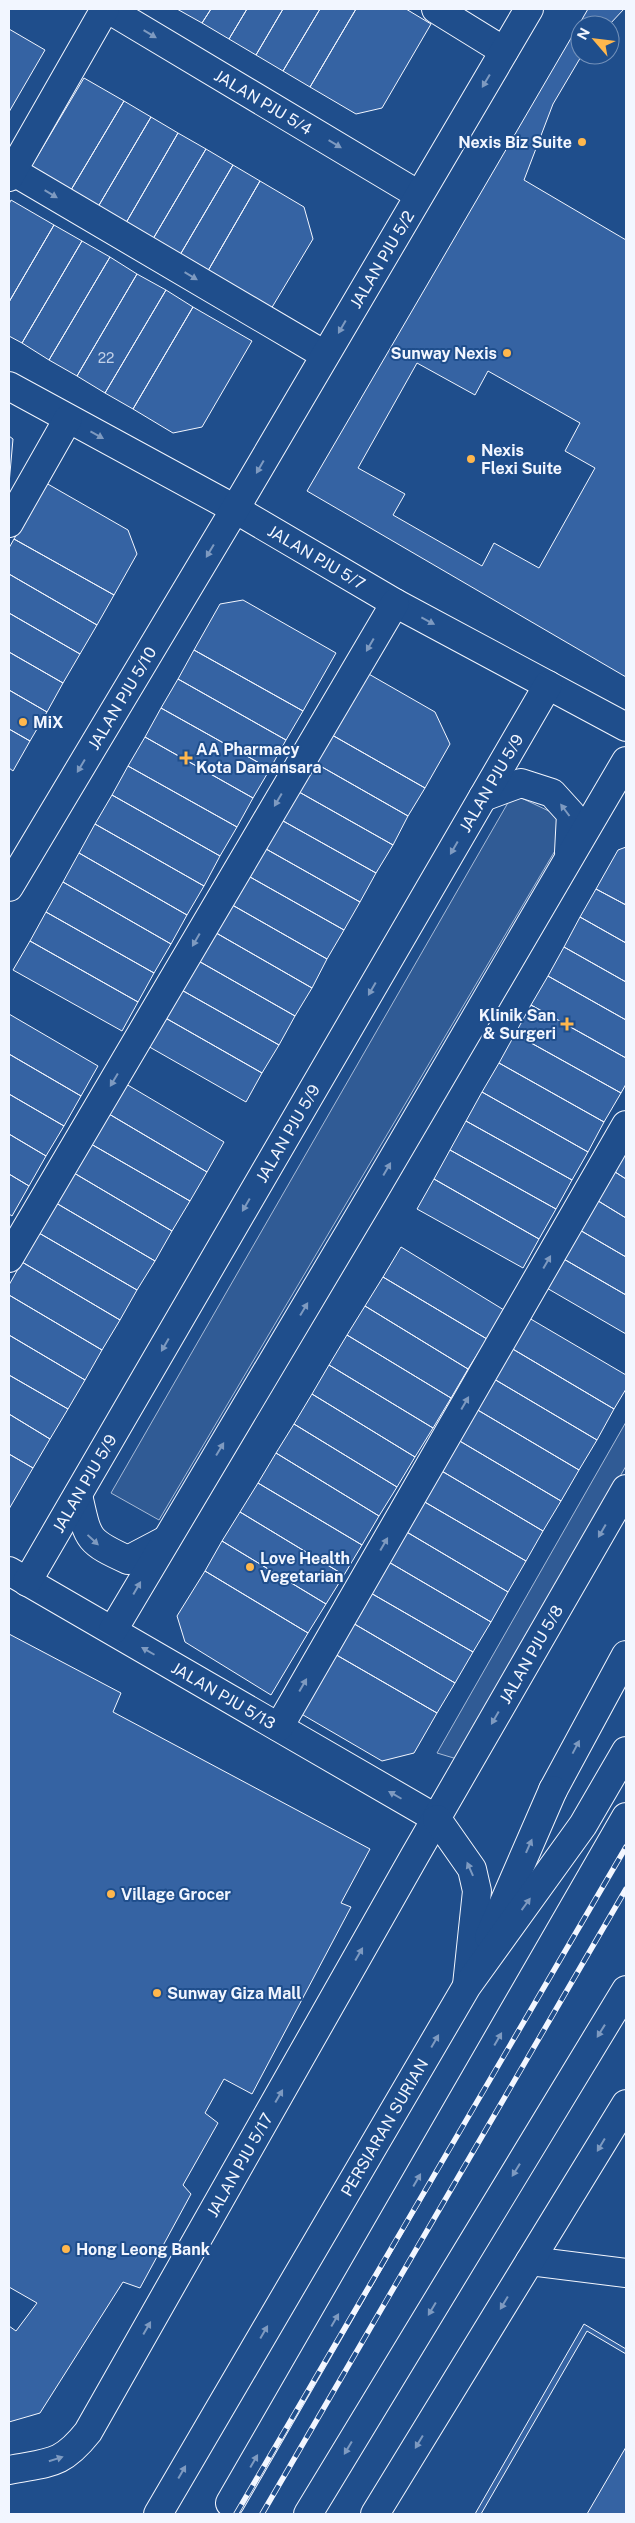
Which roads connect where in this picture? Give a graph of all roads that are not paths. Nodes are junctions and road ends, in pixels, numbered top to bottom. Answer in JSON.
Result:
{"nodes":[{"id":1,"x":106,"y":9,"type":"edge"},
{"id":2,"x":436,"y":9,"type":"edge"},
{"id":3,"x":529,"y":9,"type":"edge"},
{"id":4,"x":504,"y":51,"type":"junction"},
{"id":5,"x":10,"y":172,"type":"edge"},
{"id":6,"x":419,"y":195,"type":"junction"},
{"id":7,"x":325,"y":355,"type":"junction"},
{"id":8,"x":9,"y":386,"type":"edge"},
{"id":9,"x":68,"y":419,"type":"junction"},
{"id":10,"x":235,"y":509,"type":"junction"},
{"id":11,"x":9,"y":522,"type":"edge"},
{"id":12,"x":394,"y":603,"type":"junction"},
{"id":13,"x":548,"y":684,"type":"junction"},
{"id":14,"x":626,"y":728,"type":"edge"},
{"id":15,"x":626,"y":761,"type":"edge"},
{"id":16,"x":483,"y":798,"type":"junction"},
{"id":17,"x":569,"y":856,"type":"junction"},
{"id":18,"x":9,"y":887,"type":"edge"},
{"id":19,"x":626,"y":1125,"type":"edge"},
{"id":20,"x":9,"y":1258,"type":"edge"},
{"id":21,"x":626,"y":1489,"type":"edge"},
{"id":22,"x":78,"y":1495,"type":"junction"},
{"id":23,"x":166,"y":1540,"type":"junction"},
{"id":24,"x":18,"y":1576,"type":"edge"},
{"id":25,"x":112,"y":1630,"type":"junction"},
{"id":26,"x":626,"y":1655,"type":"edge"},
{"id":27,"x":279,"y":1727,"type":"junction"},
{"id":28,"x":626,"y":1751,"type":"edge"},
{"id":29,"x":626,"y":1817,"type":"edge"},
{"id":30,"x":437,"y":1819,"type":"junction"},
{"id":31,"x":467,"y":1986,"type":"junction"},
{"id":32,"x":626,"y":1990,"type":"edge"},
{"id":33,"x":626,"y":2104,"type":"edge"},
{"id":34,"x":530,"y":2262,"type":"junction"},
{"id":35,"x":626,"y":2273,"type":"edge"},
{"id":36,"x":9,"y":2470,"type":"edge"},
{"id":37,"x":230,"y":2503,"type":"dead end"},
{"id":38,"x":158,"y":2514,"type":"edge"},
{"id":39,"x":308,"y":2514,"type":"edge"},
{"id":40,"x":375,"y":2514,"type":"edge"}],
"edges":[{"from":1,"to":5,"type":"street"},
{"from":1,"to":6,"type":"street","name":"JALAN PJU 5/4","one_way":true},
{"from":2,"to":4,"type":"street"},
{"from":3,"to":4,"type":"street","name":"JALAN PJU 5/2"},
{"from":4,"to":6,"type":"street","name":"JALAN PJU 5/2","one_way":true},
{"from":5,"to":7,"type":"street","one_way":true},
{"from":6,"to":7,"type":"street","name":"JALAN PJU 5/2","one_way":true},
{"from":7,"to":10,"type":"street","name":"JALAN PJU 5/2","one_way":true},
{"from":8,"to":9,"type":"street","name":"JALAN PJU 5/7"},
{"from":9,"to":10,"type":"street","name":"JALAN PJU 5/7","one_way":true},
{"from":9,"to":11,"type":"street"},
{"from":10,"to":12,"type":"street","name":"JALAN PJU 5/7"},
{"from":10,"to":18,"type":"street","name":"JALAN PJU 5/10","one_way":true},
{"from":12,"to":13,"type":"street","name":"JALAN PJU 5/7","one_way":true},
{"from":12,"to":20,"type":"street","one_way":true},
{"from":13,"to":14,"type":"street","name":"JALAN PJU 5/7"},
{"from":13,"to":16,"type":"street","name":"JALAN PJU 5/9"},
{"from":15,"to":17,"type":"street"},
{"from":17,"to":16,"type":"street","one_way":true},
{"from":16,"to":22,"type":"street","name":"JALAN PJU 5/9","one_way":true},
{"from":23,"to":17,"type":"street","one_way":true},
{"from":27,"to":19,"type":"street","one_way":true},
{"from":21,"to":30,"type":"street","name":"JALAN PJU 5/8","one_way":true},
{"from":22,"to":23,"type":"street","one_way":true},
{"from":22,"to":24,"type":"street","name":"JALAN PJU 5/9"},
{"from":25,"to":23,"type":"street","one_way":true},
{"from":24,"to":25,"type":"street","name":"JALAN PJU 5/13"},
{"from":27,"to":25,"type":"street","name":"JALAN PJU 5/13","one_way":true},
{"from":31,"to":26,"type":"street","one_way":true},
{"from":30,"to":27,"type":"street","name":"JALAN PJU 5/13","one_way":true},
{"from":31,"to":28,"type":"street","name":"PERSIARAN SURIAN","one_way":true},
{"from":37,"to":29,"type":"street","one_way":true},
{"from":31,"to":30,"type":"street","one_way":true},
{"from":36,"to":30,"type":"street","name":"JALAN PJU 5/17","one_way":true},
{"from":38,"to":31,"type":"street","name":"PERSIARAN SURIAN","one_way":true},
{"from":32,"to":39,"type":"street","one_way":true},
{"from":33,"to":34,"type":"street","one_way":true},
{"from":34,"to":35,"type":"street"},
{"from":34,"to":40,"type":"street","one_way":true}]}
